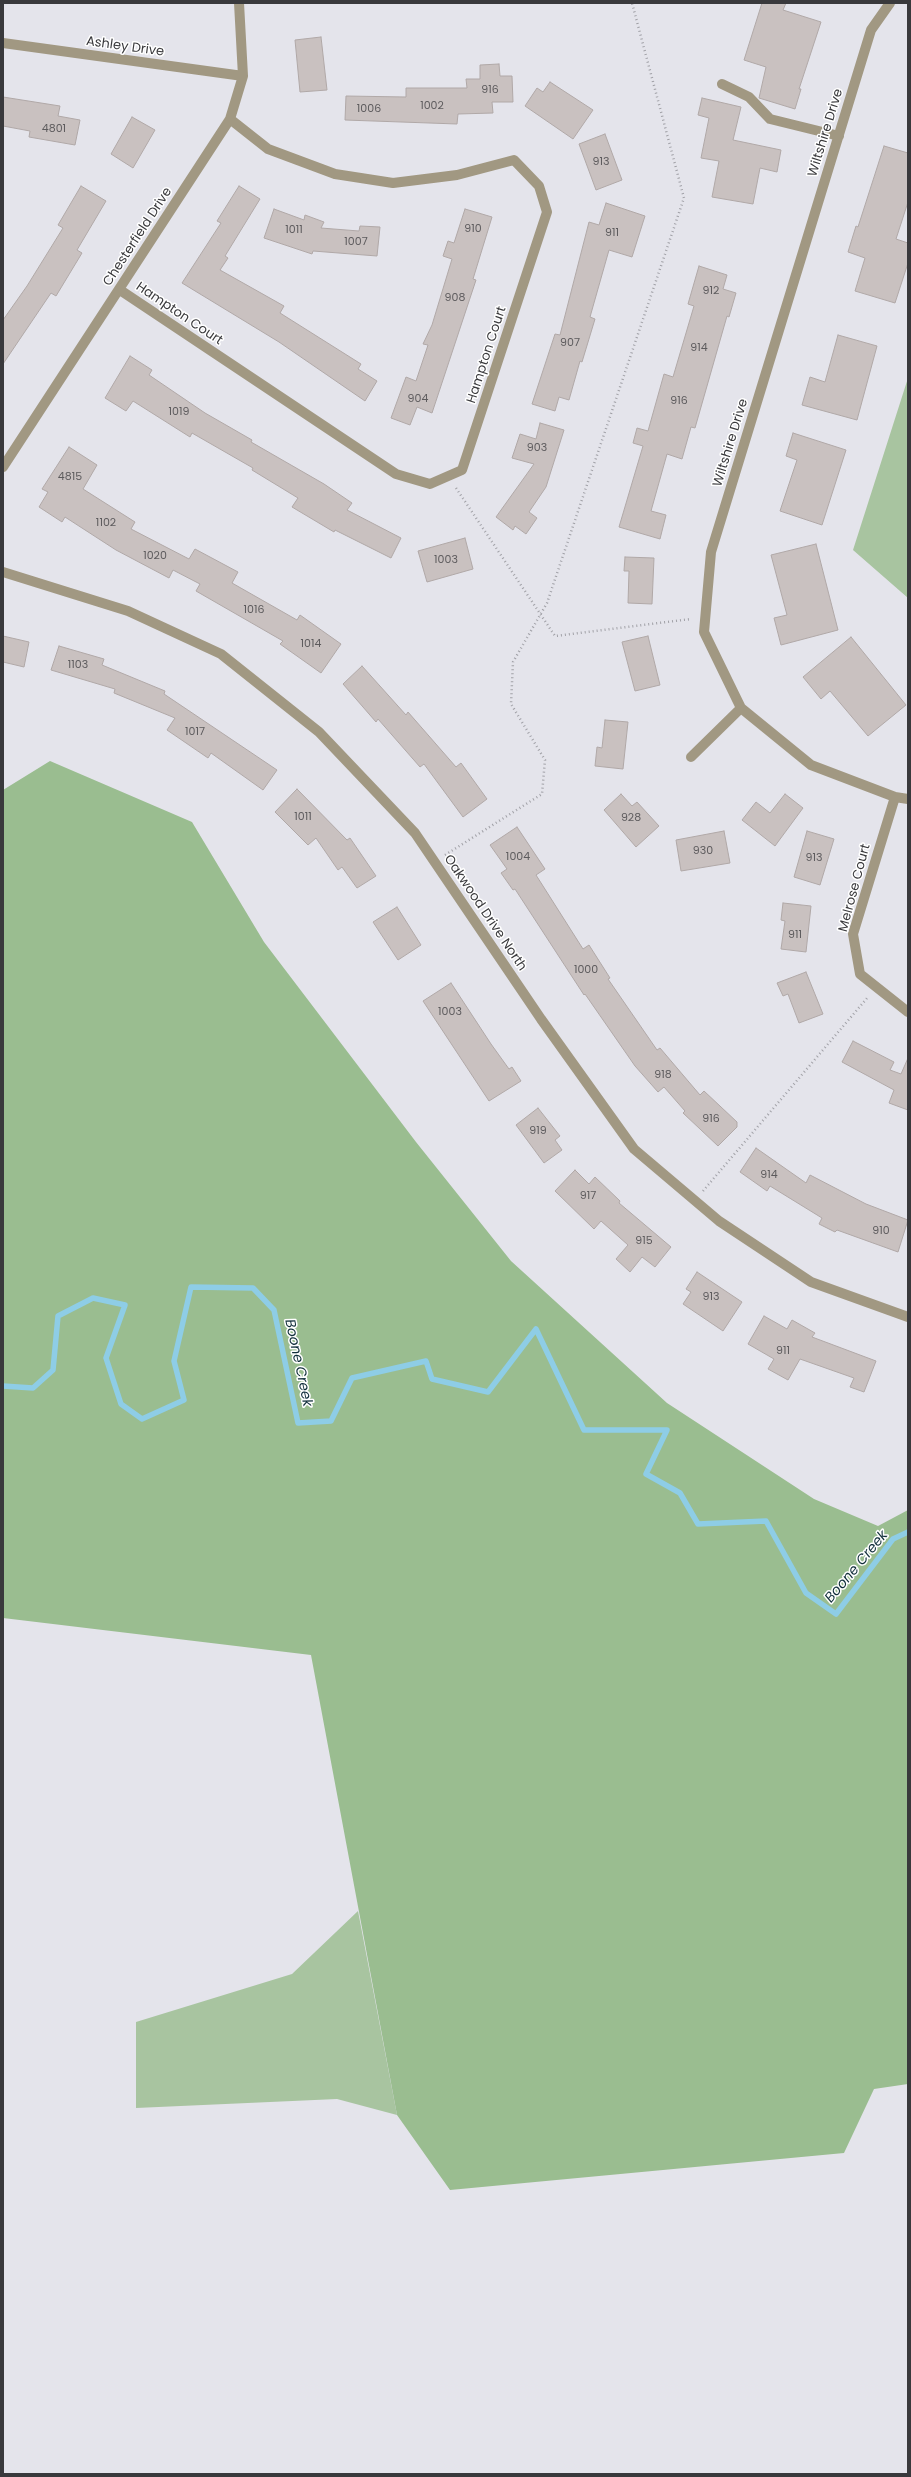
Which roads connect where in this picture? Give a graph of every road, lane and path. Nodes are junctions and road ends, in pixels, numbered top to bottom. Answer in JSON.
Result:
{"nodes":[{"id":1,"x":239,"y":3,"type":"edge"},
{"id":2,"x":632,"y":3,"type":"edge"},
{"id":3,"x":890,"y":3,"type":"edge"},
{"id":4,"x":3,"y":43,"type":"edge"},
{"id":5,"x":243,"y":76,"type":"junction"},
{"id":6,"x":722,"y":84,"type":"dead end"},
{"id":7,"x":230,"y":119,"type":"junction"},
{"id":8,"x":839,"y":136,"type":"junction"},
{"id":9,"x":120,"y":290,"type":"junction"},
{"id":10,"x":3,"y":467,"type":"edge"},
{"id":11,"x":448,"y":476,"type":"junction"},
{"id":12,"x":3,"y":572,"type":"edge"},
{"id":13,"x":540,"y":615,"type":"junction"},
{"id":14,"x":705,"y":617,"type":"junction"},
{"id":15,"x":741,"y":708,"type":"junction"},
{"id":16,"x":691,"y":757,"type":"dead end"},
{"id":17,"x":895,"y":797,"type":"junction"},
{"id":18,"x":908,"y":799,"type":"edge"},
{"id":19,"x":434,"y":862,"type":"junction"},
{"id":20,"x":876,"y":987,"type":"junction"},
{"id":21,"x":908,"y":1012,"type":"edge"},
{"id":22,"x":695,"y":1200,"type":"junction"},
{"id":23,"x":908,"y":1317,"type":"edge"}],
"edges":[{"from":1,"to":5,"type":"street","name":"Chesterfield Drive"},
{"from":2,"to":13,"type":"path"},
{"from":3,"to":8,"type":"street","name":"Wiltshire Drive"},
{"from":4,"to":5,"type":"street","name":"Ashley Drive"},
{"from":5,"to":7,"type":"street","name":"Chesterfield Drive"},
{"from":6,"to":8,"type":"street"},
{"from":7,"to":9,"type":"street","name":"Chesterfield Drive"},
{"from":7,"to":11,"type":"street","name":"Hampton Court"},
{"from":8,"to":14,"type":"street","name":"Wiltshire Drive"},
{"from":9,"to":10,"type":"street","name":"Chesterfield Drive"},
{"from":9,"to":11,"type":"street","name":"Hampton Court"},
{"from":11,"to":13,"type":"path"},
{"from":12,"to":19,"type":"street","name":"Oakwood Drive North"},
{"from":13,"to":14,"type":"path"},
{"from":13,"to":19,"type":"path"},
{"from":14,"to":15,"type":"street","name":"Wiltshire Drive"},
{"from":15,"to":16,"type":"street"},
{"from":15,"to":17,"type":"street","name":"Wiltshire Drive"},
{"from":17,"to":18,"type":"street","name":"Wiltshire Drive"},
{"from":17,"to":20,"type":"street","name":"Melrose Court"},
{"from":19,"to":22,"type":"street","name":"Oakwood Drive North"},
{"from":20,"to":21,"type":"street","name":"Melrose Court"},
{"from":20,"to":22,"type":"path"},
{"from":22,"to":23,"type":"street","name":"Oakwood Drive North"}]}
